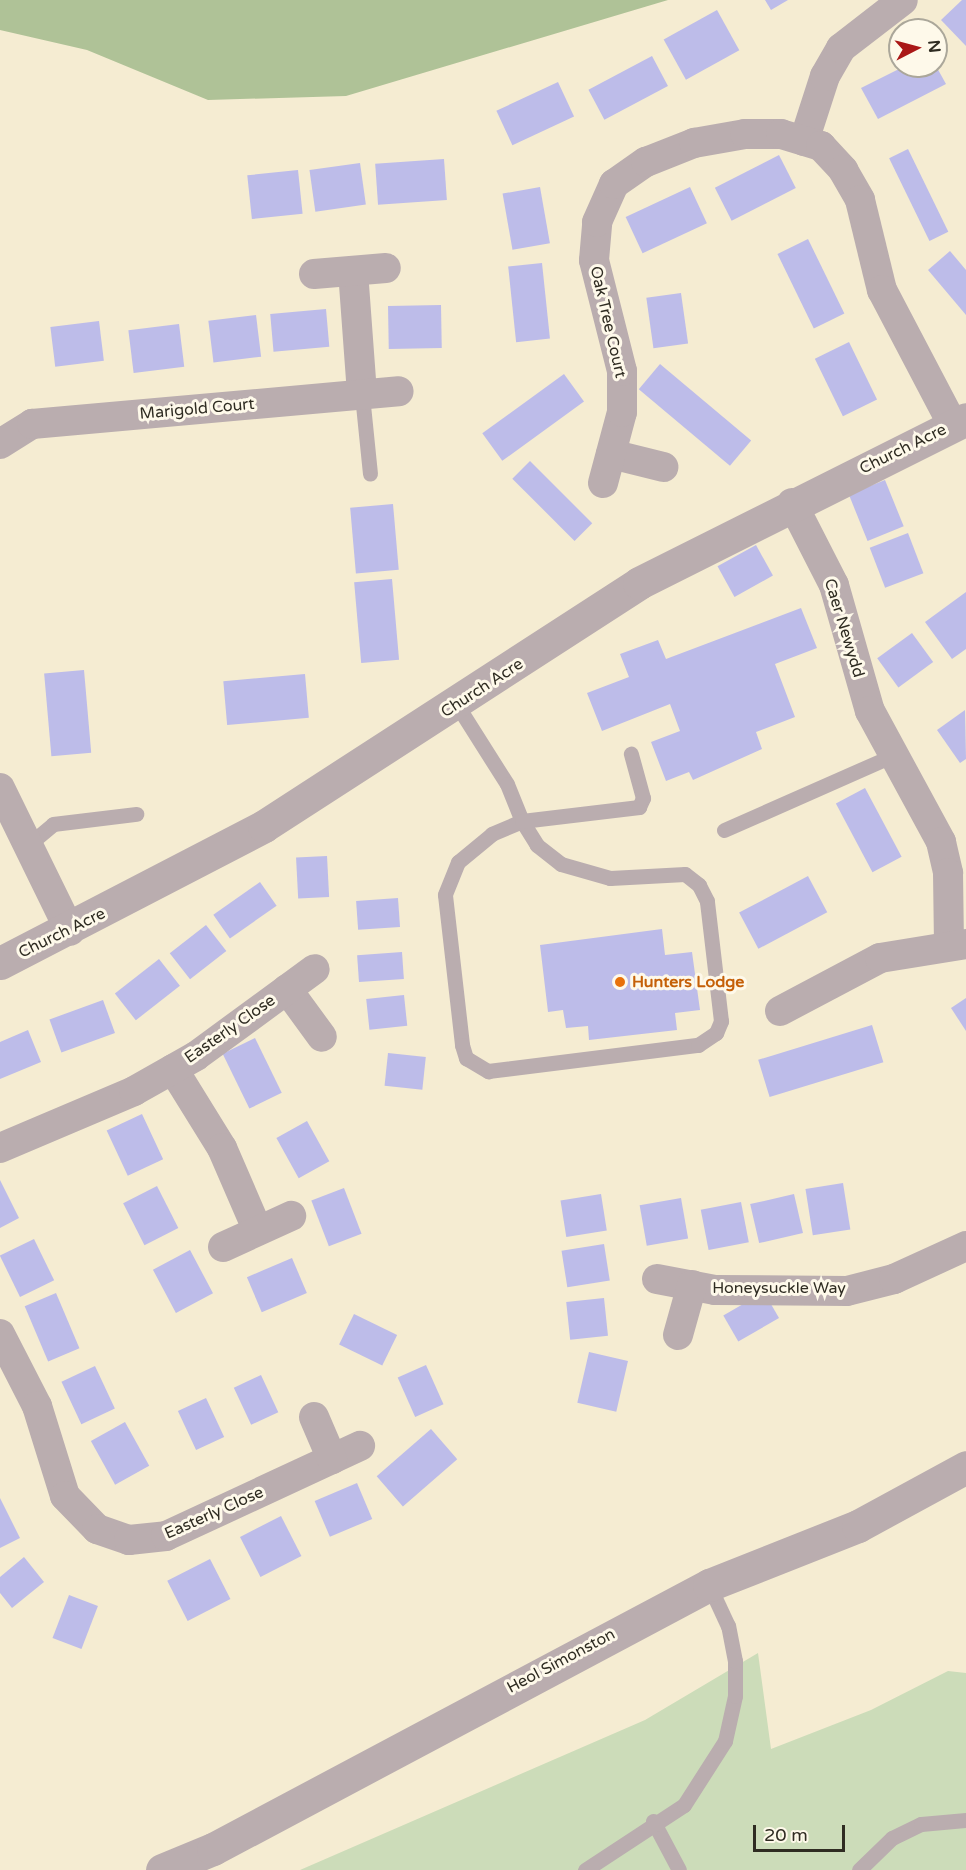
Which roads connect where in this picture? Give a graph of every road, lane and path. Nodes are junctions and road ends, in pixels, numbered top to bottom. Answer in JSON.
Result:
{"nodes":[{"id":1,"x":903,"y":0,"type":"edge"},
{"id":2,"x":804,"y":141,"type":"junction"},
{"id":3,"x":386,"y":268,"type":"dead end"},
{"id":4,"x":353,"y":271,"type":"junction"},
{"id":5,"x":314,"y":274,"type":"dead end"},
{"id":6,"x":399,"y":391,"type":"dead end"},
{"id":7,"x":362,"y":395,"type":"junction"},
{"id":8,"x":959,"y":422,"type":"edge"},
{"id":9,"x":0,"y":444,"type":"edge"},
{"id":10,"x":611,"y":454,"type":"junction"},
{"id":11,"x":663,"y":467,"type":"dead end"},
{"id":12,"x":370,"y":474,"type":"dead end"},
{"id":13,"x":603,"y":483,"type":"dead end"},
{"id":14,"x":792,"y":503,"type":"junction"},
{"id":15,"x":458,"y":705,"type":"junction"},
{"id":16,"x":631,"y":754,"type":"dead end"},
{"id":17,"x":892,"y":756,"type":"junction"},
{"id":18,"x":0,"y":788,"type":"edge"},
{"id":19,"x":136,"y":814,"type":"dead end"},
{"id":20,"x":522,"y":821,"type":"junction"},
{"id":21,"x":724,"y":831,"type":"dead end"},
{"id":22,"x":27,"y":846,"type":"junction"},
{"id":23,"x":70,"y":931,"type":"junction"},
{"id":24,"x":957,"y":945,"type":"edge"},
{"id":25,"x":0,"y":963,"type":"edge"},
{"id":26,"x":315,"y":969,"type":"dead end"},
{"id":27,"x":287,"y":989,"type":"junction"},
{"id":28,"x":780,"y":1011,"type":"dead end"},
{"id":29,"x":322,"y":1037,"type":"dead end"},
{"id":30,"x":173,"y":1069,"type":"junction"},
{"id":31,"x":0,"y":1148,"type":"edge"},
{"id":32,"x":291,"y":1216,"type":"dead end"},
{"id":33,"x":258,"y":1231,"type":"junction"},
{"id":34,"x":966,"y":1246,"type":"edge"},
{"id":35,"x":223,"y":1247,"type":"dead end"},
{"id":36,"x":657,"y":1280,"type":"dead end"},
{"id":37,"x":692,"y":1285,"type":"junction"},
{"id":38,"x":0,"y":1334,"type":"edge"},
{"id":39,"x":678,"y":1335,"type":"dead end"},
{"id":40,"x":315,"y":1418,"type":"dead end"},
{"id":41,"x":360,"y":1446,"type":"dead end"},
{"id":42,"x":332,"y":1460,"type":"junction"},
{"id":43,"x":966,"y":1467,"type":"edge"},
{"id":44,"x":709,"y":1585,"type":"junction"},
{"id":45,"x":966,"y":1820,"type":"edge"},
{"id":46,"x":652,"y":1821,"type":"junction"},
{"id":47,"x":162,"y":1870,"type":"edge"},
{"id":48,"x":585,"y":1870,"type":"edge"},
{"id":49,"x":679,"y":1870,"type":"edge"},
{"id":50,"x":859,"y":1870,"type":"edge"}],
"edges":[{"from":1,"to":2,"type":"street"},
{"from":2,"to":8,"type":"street","name":"Oak Tree Court"},
{"from":2,"to":10,"type":"street","name":"Oak Tree Court"},
{"from":3,"to":4,"type":"street"},
{"from":4,"to":5,"type":"street"},
{"from":4,"to":7,"type":"street"},
{"from":6,"to":7,"type":"street","name":"Marigold Court"},
{"from":7,"to":9,"type":"street","name":"Marigold Court"},
{"from":7,"to":12,"type":"lane"},
{"from":8,"to":14,"type":"street","name":"Church Acre"},
{"from":10,"to":11,"type":"street"},
{"from":10,"to":13,"type":"street","name":"Oak Tree Court"},
{"from":14,"to":15,"type":"street","name":"Church Acre"},
{"from":14,"to":17,"type":"street","name":"Caer Newydd"},
{"from":15,"to":20,"type":"lane"},
{"from":15,"to":23,"type":"street","name":"Church Acre"},
{"from":16,"to":20,"type":"lane"},
{"from":17,"to":21,"type":"lane"},
{"from":17,"to":24,"type":"street","name":"Caer Newydd"},
{"from":18,"to":22,"type":"street"},
{"from":19,"to":22,"type":"lane"},
{"from":20,"to":20,"type":"lane"},
{"from":22,"to":23,"type":"street"},
{"from":23,"to":25,"type":"street","name":"Church Acre"},
{"from":24,"to":28,"type":"street","name":"Caer Newydd"},
{"from":26,"to":27,"type":"street","name":"Easterly Close"},
{"from":27,"to":29,"type":"street","name":"Easterly Close"},
{"from":27,"to":30,"type":"street","name":"Easterly Close"},
{"from":30,"to":31,"type":"street","name":"Easterly Close"},
{"from":30,"to":33,"type":"street","name":"Easterly Close"},
{"from":32,"to":33,"type":"street"},
{"from":33,"to":35,"type":"street"},
{"from":34,"to":37,"type":"street","name":"Honeysuckle Way"},
{"from":36,"to":37,"type":"street","name":"Honeysuckle Way"},
{"from":37,"to":39,"type":"street","name":"Honeysuckle Way"},
{"from":38,"to":42,"type":"street","name":"Easterly Close"},
{"from":40,"to":42,"type":"street"},
{"from":41,"to":42,"type":"street","name":"Easterly Close"},
{"from":43,"to":44,"type":"street","name":"Heol Simonston"},
{"from":44,"to":46,"type":"lane"},
{"from":44,"to":47,"type":"street","name":"Heol Simonston"},
{"from":45,"to":50,"type":"lane"},
{"from":46,"to":48,"type":"lane"},
{"from":46,"to":49,"type":"lane"}]}
